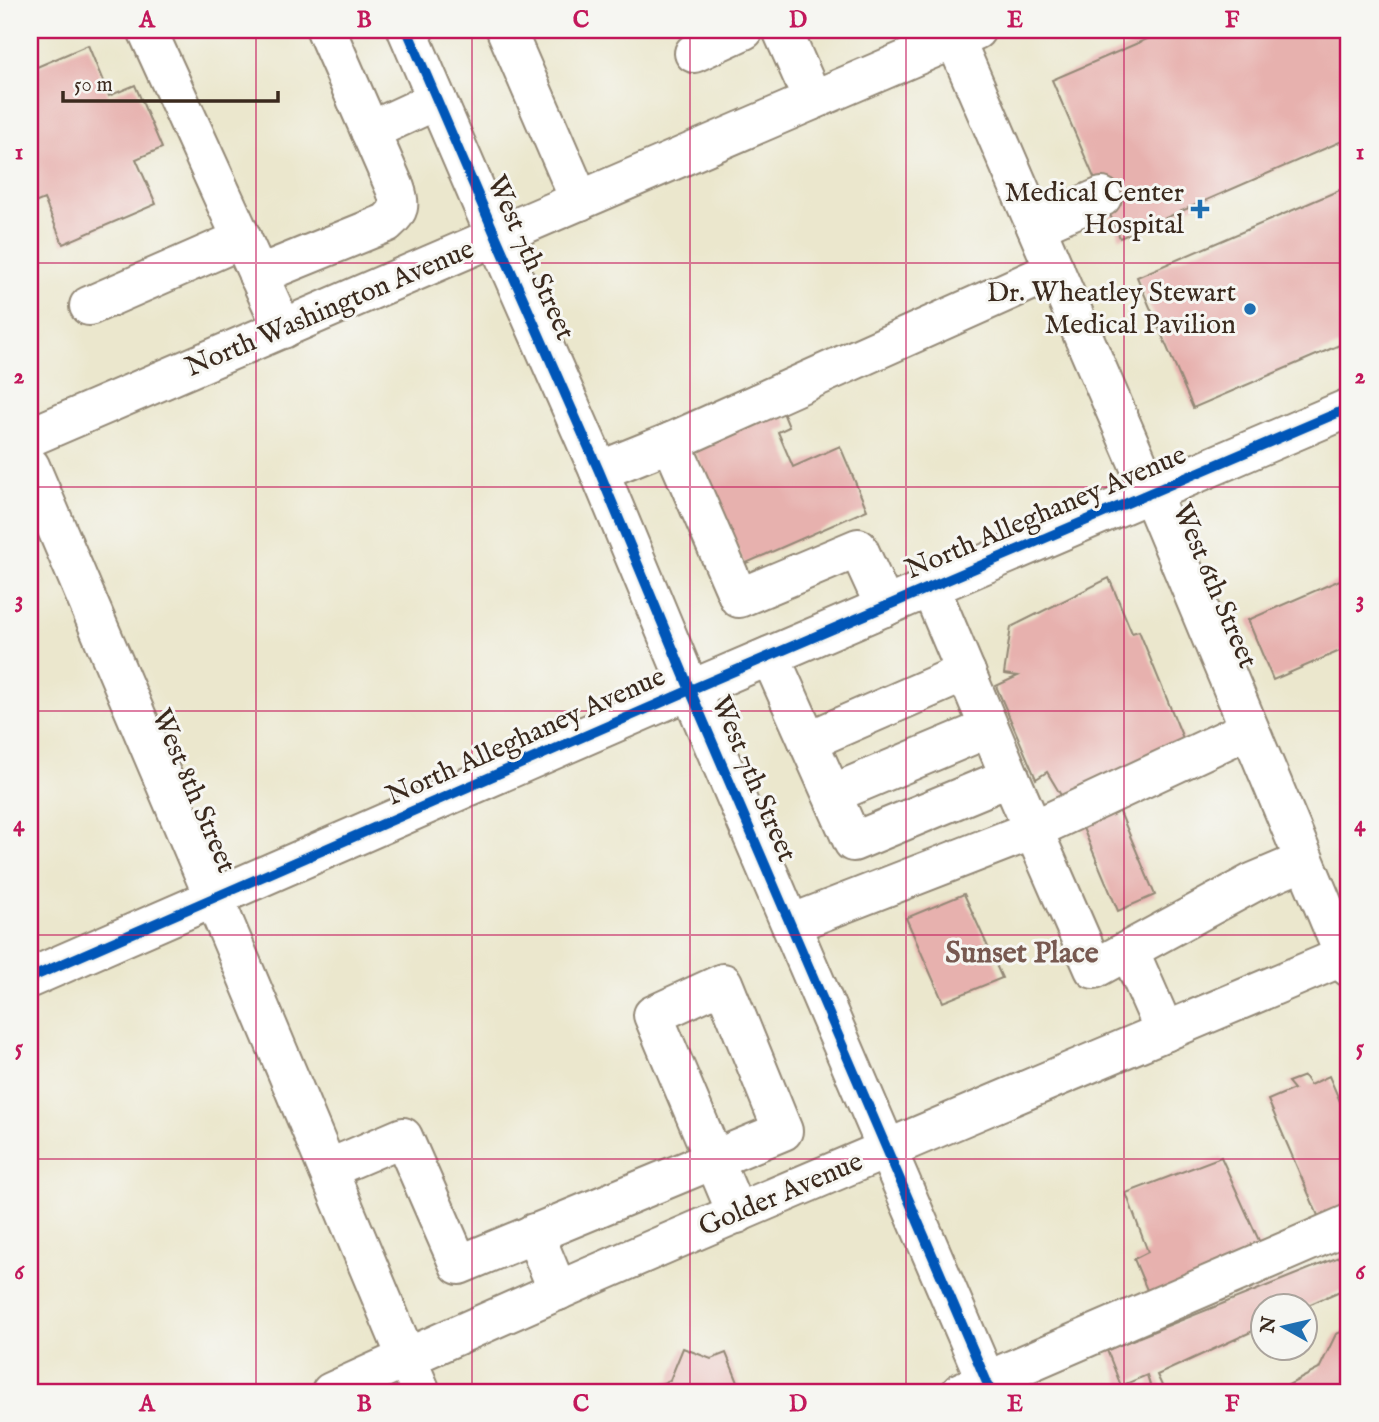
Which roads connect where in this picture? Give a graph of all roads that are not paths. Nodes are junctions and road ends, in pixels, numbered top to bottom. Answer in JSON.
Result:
{"nodes":[{"id":1,"x":147,"y":30,"type":"edge"},
{"id":2,"x":326,"y":30,"type":"edge"},
{"id":3,"x":407,"y":30,"type":"edge"},
{"id":4,"x":506,"y":30,"type":"edge"},
{"id":5,"x":744,"y":30,"type":"edge"},
{"id":6,"x":782,"y":30,"type":"edge"},
{"id":7,"x":961,"y":33,"type":"edge"},
{"id":8,"x":694,"y":53,"type":"dead end"},
{"id":9,"x":437,"y":100,"type":"junction"},
{"id":10,"x":813,"y":100,"type":"junction"},
{"id":11,"x":370,"y":131,"type":"junction"},
{"id":12,"x":1102,"y":197,"type":"dead end"},
{"id":13,"x":580,"y":201,"type":"junction"},
{"id":14,"x":1036,"y":226,"type":"junction"},
{"id":15,"x":496,"y":237,"type":"junction"},
{"id":16,"x":242,"y":239,"type":"junction"},
{"id":17,"x":1055,"y":270,"type":"junction"},
{"id":18,"x":258,"y":275,"type":"junction"},
{"id":19,"x":89,"y":306,"type":"dead end"},
{"id":20,"x":283,"y":329,"type":"junction"},
{"id":21,"x":1349,"y":408,"type":"edge"},
{"id":22,"x":30,"y":437,"type":"edge"},
{"id":23,"x":671,"y":442,"type":"junction"},
{"id":24,"x":30,"y":466,"type":"edge"},
{"id":25,"x":599,"y":471,"type":"junction"},
{"id":26,"x":1150,"y":493,"type":"junction"},
{"id":27,"x":930,"y":587,"type":"junction"},
{"id":28,"x":885,"y":607,"type":"junction"},
{"id":29,"x":770,"y":656,"type":"junction"},
{"id":30,"x":966,"y":672,"type":"junction"},
{"id":31,"x":690,"y":690,"type":"junction"},
{"id":32,"x":989,"y":728,"type":"junction"},
{"id":33,"x":1249,"y":729,"type":"junction"},
{"id":34,"x":808,"y":741,"type":"junction"},
{"id":35,"x":1010,"y":777,"type":"junction"},
{"id":36,"x":832,"y":794,"type":"junction"},
{"id":37,"x":1033,"y":830,"type":"junction"},
{"id":38,"x":1304,"y":861,"type":"junction"},
{"id":39,"x":214,"y":898,"type":"junction"},
{"id":40,"x":791,"y":924,"type":"junction"},
{"id":41,"x":1129,"y":950,"type":"junction"},
{"id":42,"x":1348,"y":959,"type":"edge"},
{"id":43,"x":30,"y":978,"type":"edge"},
{"id":44,"x":1166,"y":1032,"type":"junction"},
{"id":45,"x":887,"y":1149,"type":"junction"},
{"id":46,"x":328,"y":1169,"type":"junction"},
{"id":47,"x":737,"y":1214,"type":"junction"},
{"id":48,"x":1349,"y":1224,"type":"edge"},
{"id":49,"x":534,"y":1233,"type":"junction"},
{"id":50,"x":558,"y":1291,"type":"junction"},
{"id":51,"x":406,"y":1358,"type":"junction"},
{"id":52,"x":980,"y":1389,"type":"edge"},
{"id":53,"x":331,"y":1392,"type":"edge"},
{"id":54,"x":421,"y":1392,"type":"edge"}],
"edges":[{"from":1,"to":16,"type":"street"},
{"from":2,"to":11,"type":"street"},
{"from":3,"to":9,"type":"street","name":"West 7th Street"},
{"from":4,"to":13,"type":"street"},
{"from":5,"to":8,"type":"street"},
{"from":6,"to":10,"type":"street"},
{"from":7,"to":10,"type":"street","name":"North Washington Avenue"},
{"from":7,"to":14,"type":"street","name":"West 6th Street"},
{"from":9,"to":11,"type":"street"},
{"from":9,"to":15,"type":"street","name":"West 7th Street"},
{"from":10,"to":13,"type":"street","name":"North Washington Avenue"},
{"from":11,"to":18,"type":"street"},
{"from":12,"to":14,"type":"street"},
{"from":13,"to":15,"type":"street","name":"North Washington Avenue"},
{"from":14,"to":17,"type":"street","name":"West 6th Street"},
{"from":15,"to":20,"type":"street","name":"North Washington Avenue"},
{"from":15,"to":25,"type":"street","name":"West 7th Street"},
{"from":16,"to":18,"type":"street"},
{"from":16,"to":19,"type":"street"},
{"from":17,"to":23,"type":"street"},
{"from":17,"to":26,"type":"street","name":"West 6th Street"},
{"from":18,"to":20,"type":"street"},
{"from":20,"to":22,"type":"street","name":"North Washington Avenue"},
{"from":21,"to":26,"type":"street","name":"North Alleghaney Avenue"},
{"from":23,"to":25,"type":"street"},
{"from":23,"to":28,"type":"street"},
{"from":24,"to":39,"type":"street","name":"West 8th Street"},
{"from":25,"to":31,"type":"street","name":"West 7th Street"},
{"from":26,"to":27,"type":"street","name":"North Alleghaney Avenue"},
{"from":26,"to":33,"type":"street","name":"West 6th Street"},
{"from":27,"to":28,"type":"street","name":"North Alleghaney Avenue"},
{"from":27,"to":30,"type":"street"},
{"from":28,"to":29,"type":"street","name":"North Alleghaney Avenue"},
{"from":29,"to":31,"type":"street","name":"North Alleghaney Avenue"},
{"from":29,"to":34,"type":"street"},
{"from":30,"to":32,"type":"street"},
{"from":30,"to":34,"type":"street"},
{"from":31,"to":39,"type":"street","name":"North Alleghaney Avenue"},
{"from":31,"to":40,"type":"street","name":"West 7th Street"},
{"from":32,"to":35,"type":"street"},
{"from":32,"to":36,"type":"street"},
{"from":33,"to":37,"type":"street"},
{"from":33,"to":38,"type":"street","name":"West 6th Street"},
{"from":34,"to":36,"type":"street"},
{"from":35,"to":36,"type":"street"},
{"from":35,"to":37,"type":"street"},
{"from":37,"to":40,"type":"street"},
{"from":37,"to":41,"type":"street"},
{"from":38,"to":41,"type":"street"},
{"from":38,"to":42,"type":"street","name":"West 6th Street"},
{"from":39,"to":43,"type":"street","name":"North Alleghaney Avenue"},
{"from":39,"to":46,"type":"street","name":"West 8th Street"},
{"from":40,"to":45,"type":"street","name":"West 7th Street"},
{"from":41,"to":44,"type":"street"},
{"from":42,"to":44,"type":"street","name":"Golder Avenue"},
{"from":44,"to":45,"type":"street","name":"Golder Avenue"},
{"from":45,"to":47,"type":"street","name":"Golder Avenue"},
{"from":45,"to":52,"type":"street","name":"West 7th Street"},
{"from":46,"to":49,"type":"street"},
{"from":46,"to":51,"type":"street","name":"West 8th Street"},
{"from":47,"to":49,"type":"street"},
{"from":47,"to":50,"type":"street","name":"Golder Avenue"},
{"from":48,"to":52,"type":"street"},
{"from":49,"to":50,"type":"street"},
{"from":50,"to":51,"type":"street","name":"Golder Avenue"},
{"from":51,"to":53,"type":"street","name":"Golder Avenue"},
{"from":51,"to":54,"type":"street","name":"West 8th Street"}]}
